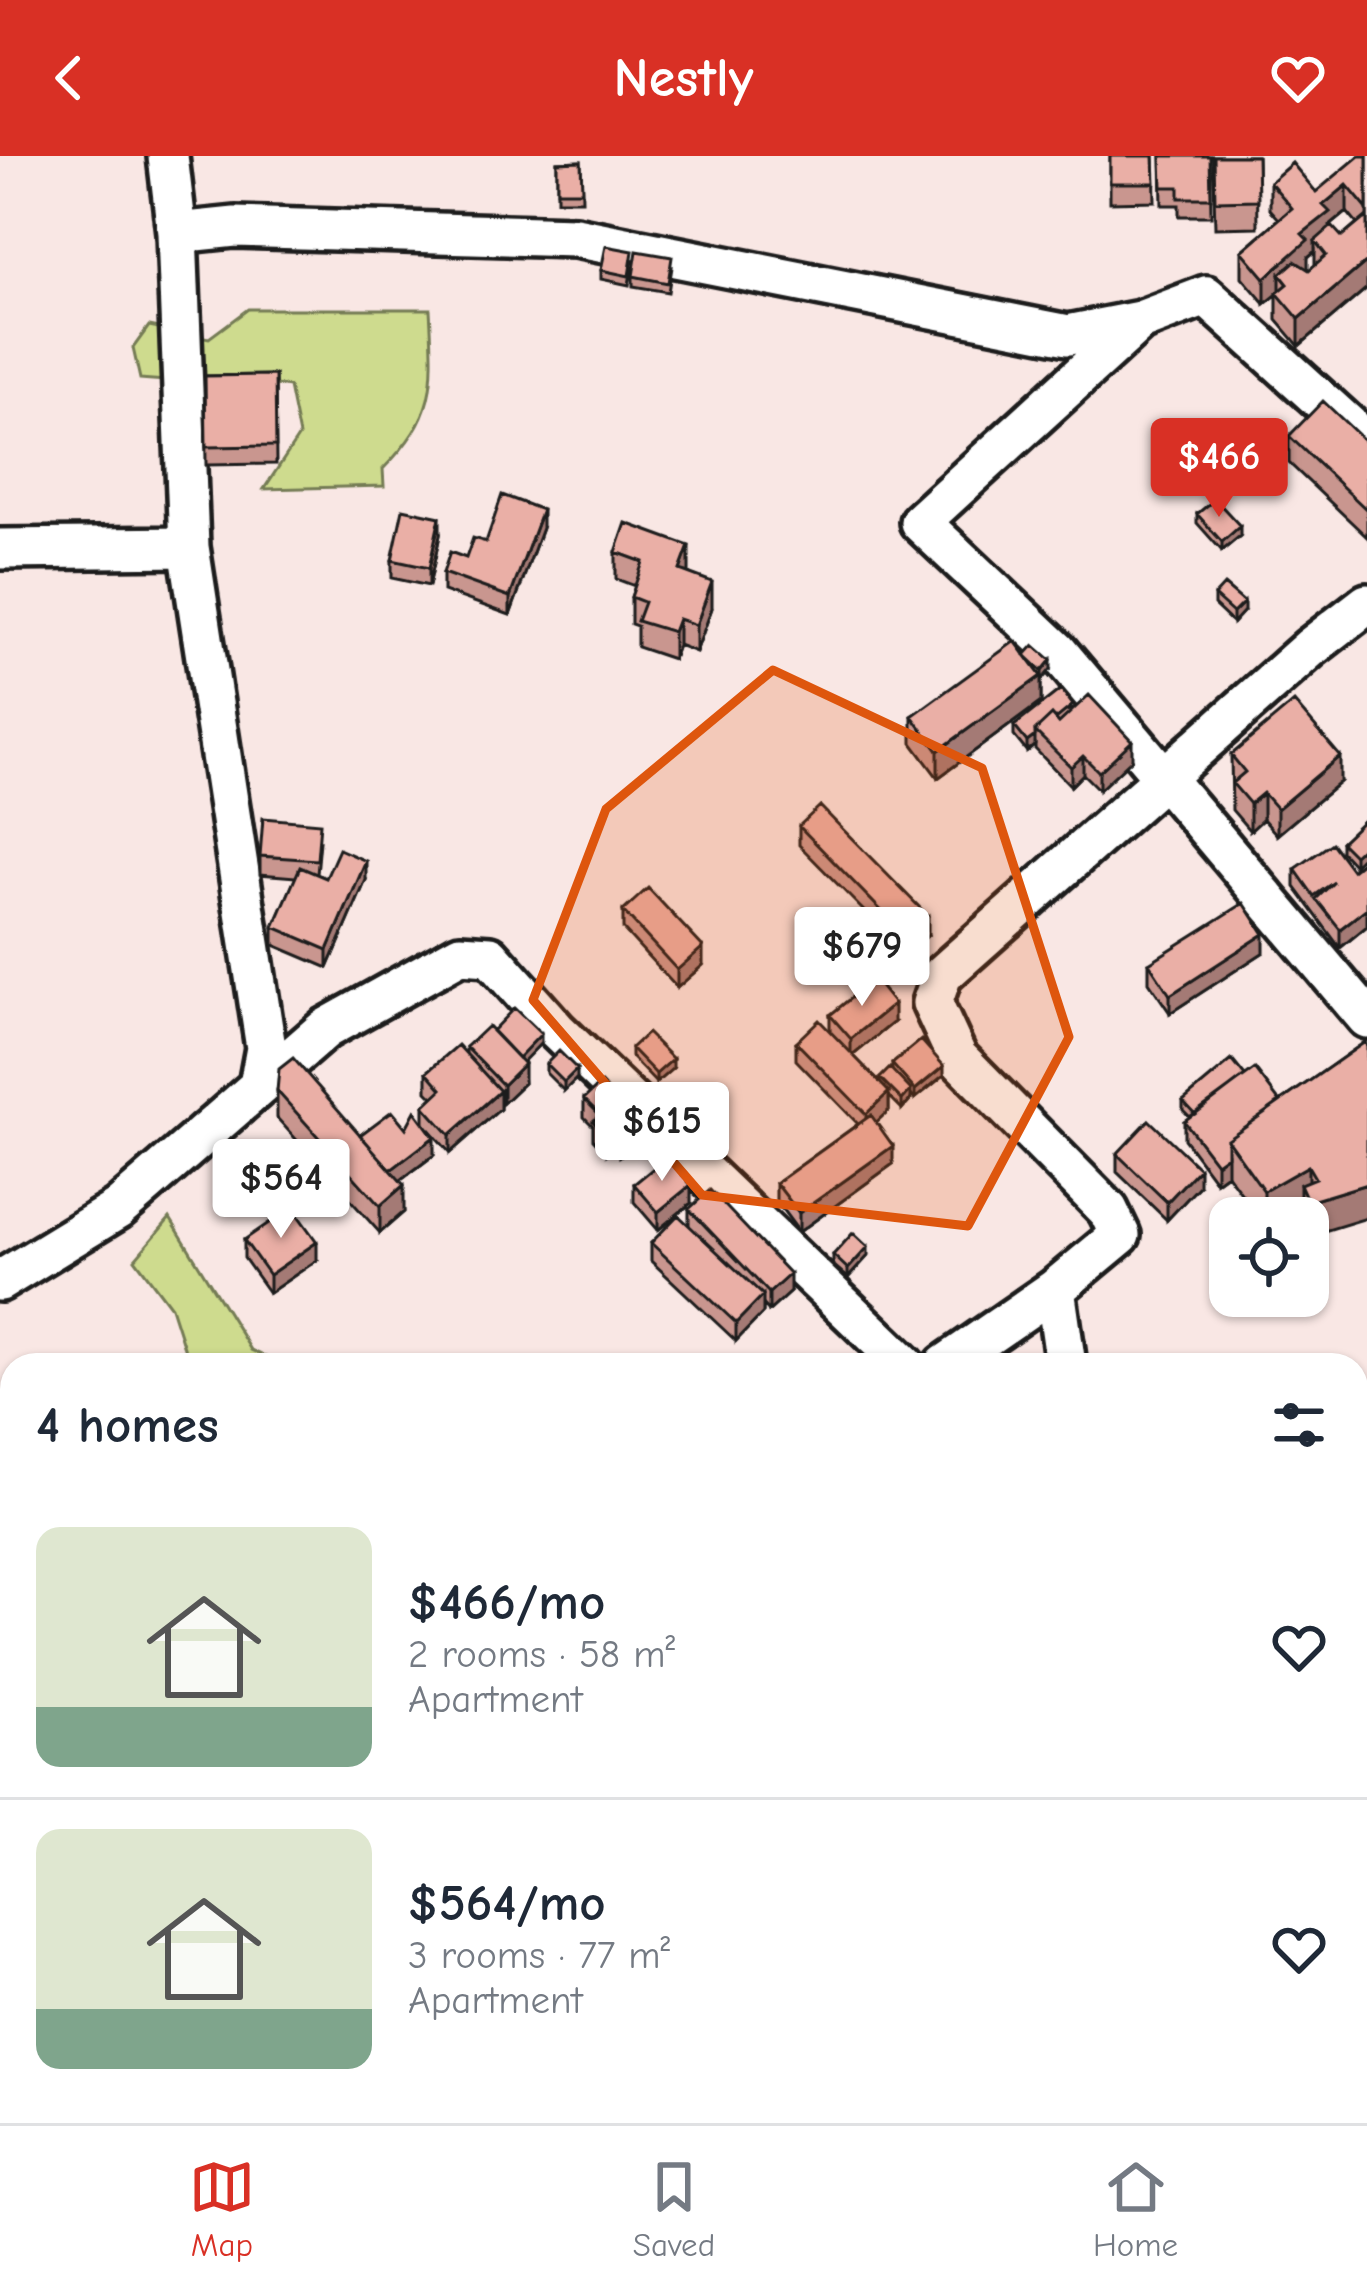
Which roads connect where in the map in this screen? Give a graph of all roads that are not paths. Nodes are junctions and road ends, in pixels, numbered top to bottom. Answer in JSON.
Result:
{"nodes":[{"id":1,"x":168,"y":156,"type":"edge"},
{"id":2,"x":177,"y":233,"type":"junction"},
{"id":3,"x":1140,"y":321,"type":"junction"},
{"id":4,"x":1367,"y":442,"type":"edge"},
{"id":5,"x":189,"y":547,"type":"junction"},
{"id":6,"x":0,"y":549,"type":"edge"},
{"id":7,"x":1367,"y":604,"type":"edge"},
{"id":8,"x":1166,"y":774,"type":"junction"},
{"id":9,"x":1367,"y":1018,"type":"edge"},
{"id":10,"x":260,"y":1080,"type":"junction"},
{"id":11,"x":0,"y":1281,"type":"edge"},
{"id":12,"x":1055,"y":1289,"type":"junction"},
{"id":13,"x":892,"y":1353,"type":"edge"},
{"id":14,"x":962,"y":1353,"type":"edge"},
{"id":15,"x":1064,"y":1353,"type":"edge"}],
"edges":[{"from":1,"to":2,"type":"street"},
{"from":2,"to":3,"type":"street"},
{"from":2,"to":5,"type":"street"},
{"from":3,"to":4,"type":"street"},
{"from":3,"to":8,"type":"street"},
{"from":5,"to":6,"type":"street"},
{"from":5,"to":10,"type":"street"},
{"from":7,"to":8,"type":"street"},
{"from":8,"to":9,"type":"street"},
{"from":8,"to":12,"type":"street"},
{"from":10,"to":11,"type":"street"},
{"from":10,"to":13,"type":"street"},
{"from":12,"to":14,"type":"street"},
{"from":12,"to":15,"type":"street"}]}
